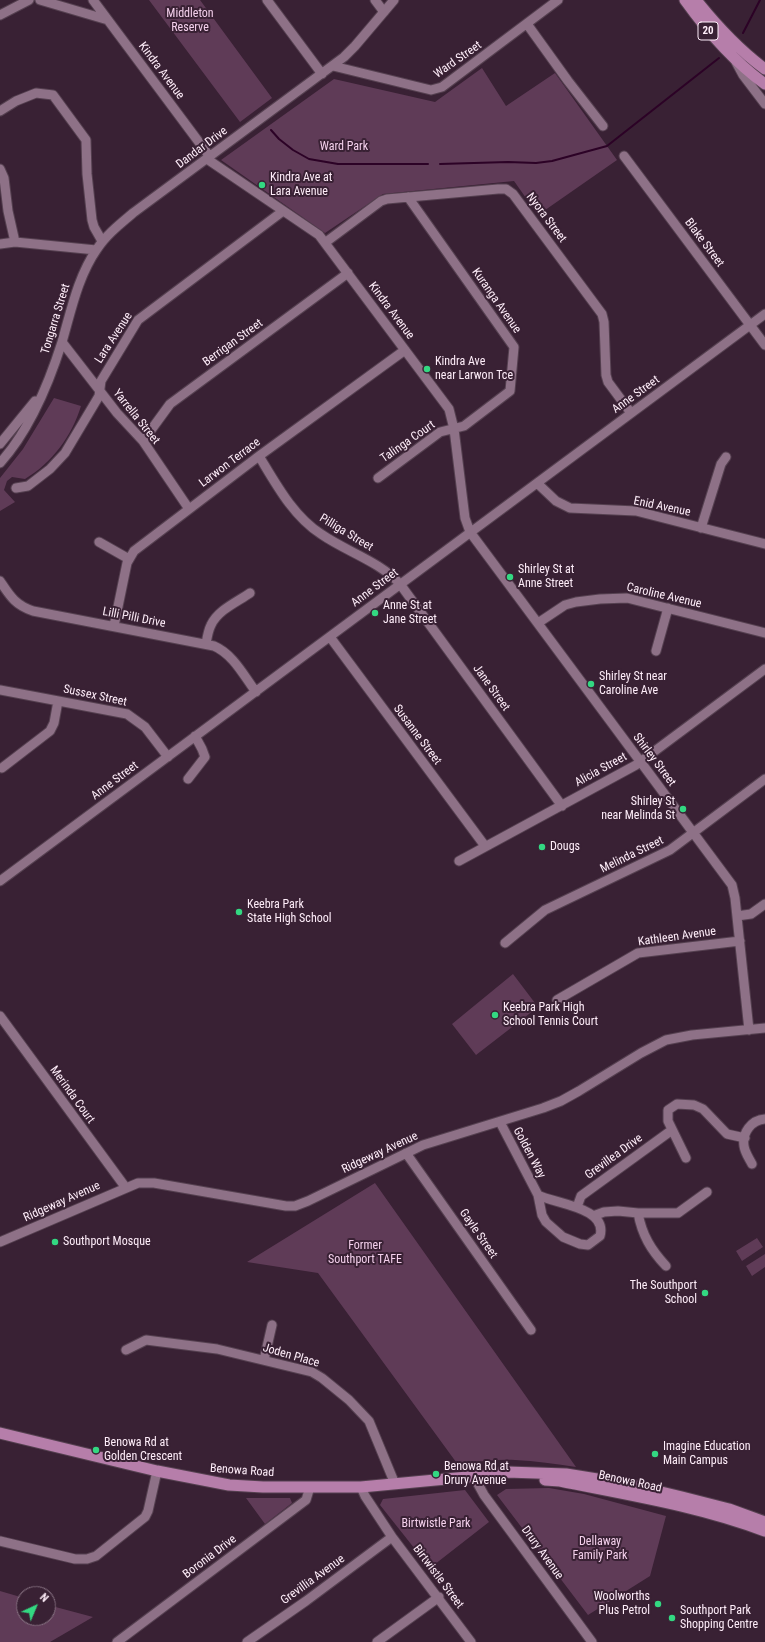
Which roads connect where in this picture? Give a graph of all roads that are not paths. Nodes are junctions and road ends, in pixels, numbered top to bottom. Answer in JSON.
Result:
{"nodes":[{"id":1,"x":29,"y":0,"type":"edge"},
{"id":2,"x":40,"y":0,"type":"edge"},
{"id":3,"x":93,"y":0,"type":"edge"},
{"id":4,"x":267,"y":0,"type":"edge"},
{"id":5,"x":375,"y":0,"type":"edge"},
{"id":6,"x":394,"y":0,"type":"edge"},
{"id":7,"x":558,"y":0,"type":"edge"},
{"id":8,"x":685,"y":0,"type":"edge"},
{"id":9,"x":696,"y":0,"type":"edge"},
{"id":10,"x":384,"y":12,"type":"junction"},
{"id":11,"x":0,"y":15,"type":"edge"},
{"id":12,"x":108,"y":20,"type":"junction"},
{"id":13,"x":527,"y":24,"type":"junction"},
{"id":14,"x":735,"y":59,"type":"junction"},
{"id":15,"x":332,"y":66,"type":"junction"},
{"id":16,"x":765,"y":69,"type":"edge"},
{"id":17,"x":322,"y":74,"type":"junction"},
{"id":18,"x":765,"y":84,"type":"edge"},
{"id":19,"x":765,"y":92,"type":"edge"},
{"id":20,"x":764,"y":103,"type":"edge"},
{"id":21,"x":0,"y":111,"type":"edge"},
{"id":22,"x":603,"y":126,"type":"dead end"},
{"id":23,"x":624,"y":156,"type":"dead end"},
{"id":24,"x":209,"y":158,"type":"junction"},
{"id":25,"x":0,"y":169,"type":"edge"},
{"id":26,"x":408,"y":198,"type":"junction"},
{"id":27,"x":283,"y":211,"type":"junction"},
{"id":28,"x":102,"y":241,"type":"junction"},
{"id":29,"x":15,"y":242,"type":"junction"},
{"id":30,"x":326,"y":242,"type":"junction"},
{"id":31,"x":0,"y":244,"type":"edge"},
{"id":32,"x":96,"y":250,"type":"junction"},
{"id":33,"x":348,"y":273,"type":"junction"},
{"id":34,"x":765,"y":314,"type":"edge"},
{"id":35,"x":750,"y":325,"type":"junction"},
{"id":36,"x":62,"y":342,"type":"junction"},
{"id":37,"x":765,"y":345,"type":"edge"},
{"id":38,"x":404,"y":350,"type":"junction"},
{"id":39,"x":99,"y":390,"type":"junction"},
{"id":40,"x":40,"y":396,"type":"junction"},
{"id":41,"x":631,"y":413,"type":"junction"},
{"id":42,"x":454,"y":429,"type":"junction"},
{"id":43,"x":142,"y":441,"type":"junction"},
{"id":44,"x":0,"y":444,"type":"edge"},
{"id":45,"x":260,"y":456,"type":"junction"},
{"id":46,"x":726,"y":457,"type":"dead end"},
{"id":47,"x":0,"y":463,"type":"edge"},
{"id":48,"x":378,"y":478,"type":"dead end"},
{"id":49,"x":537,"y":483,"type":"junction"},
{"id":50,"x":16,"y":488,"type":"dead end"},
{"id":51,"x":190,"y":509,"type":"junction"},
{"id":52,"x":701,"y":528,"type":"junction"},
{"id":53,"x":470,"y":532,"type":"junction"},
{"id":54,"x":99,"y":542,"type":"dead end"},
{"id":55,"x":765,"y":544,"type":"edge"},
{"id":56,"x":128,"y":559,"type":"junction"},
{"id":57,"x":0,"y":581,"type":"edge"},
{"id":58,"x":400,"y":584,"type":"junction"},
{"id":59,"x":250,"y":593,"type":"dead end"},
{"id":60,"x":668,"y":608,"type":"junction"},
{"id":61,"x":538,"y":623,"type":"junction"},
{"id":62,"x":114,"y":626,"type":"junction"},
{"id":63,"x":765,"y":633,"type":"edge"},
{"id":64,"x":330,"y":637,"type":"junction"},
{"id":65,"x":206,"y":644,"type":"junction"},
{"id":66,"x":656,"y":651,"type":"dead end"},
{"id":67,"x":765,"y":669,"type":"edge"},
{"id":68,"x":0,"y":690,"type":"edge"},
{"id":69,"x":256,"y":692,"type":"junction"},
{"id":70,"x":58,"y":701,"type":"junction"},
{"id":71,"x":195,"y":736,"type":"junction"},
{"id":72,"x":168,"y":757,"type":"junction"},
{"id":73,"x":640,"y":762,"type":"junction"},
{"id":74,"x":2,"y":768,"type":"dead end"},
{"id":75,"x":188,"y":779,"type":"dead end"},
{"id":76,"x":765,"y":779,"type":"edge"},
{"id":77,"x":562,"y":806,"type":"junction"},
{"id":78,"x":694,"y":833,"type":"junction"},
{"id":79,"x":485,"y":846,"type":"junction"},
{"id":80,"x":459,"y":861,"type":"dead end"},
{"id":81,"x":0,"y":881,"type":"edge"},
{"id":82,"x":765,"y":904,"type":"edge"},
{"id":83,"x":738,"y":916,"type":"junction"},
{"id":84,"x":740,"y":941,"type":"junction"},
{"id":85,"x":505,"y":943,"type":"dead end"},
{"id":86,"x":557,"y":1000,"type":"dead end"},
{"id":87,"x":0,"y":1016,"type":"edge"},
{"id":88,"x":765,"y":1028,"type":"edge"},
{"id":89,"x":748,"y":1030,"type":"junction"},
{"id":90,"x":765,"y":1119,"type":"edge"},
{"id":91,"x":500,"y":1122,"type":"junction"},
{"id":92,"x":672,"y":1130,"type":"junction"},
{"id":93,"x":744,"y":1138,"type":"junction"},
{"id":94,"x":406,"y":1153,"type":"junction"},
{"id":95,"x":686,"y":1158,"type":"dead end"},
{"id":96,"x":752,"y":1164,"type":"dead end"},
{"id":97,"x":126,"y":1188,"type":"junction"},
{"id":98,"x":707,"y":1192,"type":"dead end"},
{"id":99,"x":538,"y":1195,"type":"junction"},
{"id":100,"x":577,"y":1207,"type":"junction"},
{"id":101,"x":638,"y":1214,"type":"junction"},
{"id":102,"x":593,"y":1216,"type":"junction"},
{"id":103,"x":0,"y":1242,"type":"edge"},
{"id":104,"x":666,"y":1266,"type":"dead end"},
{"id":105,"x":272,"y":1325,"type":"dead end"},
{"id":106,"x":531,"y":1330,"type":"dead end"},
{"id":107,"x":126,"y":1350,"type":"dead end"},
{"id":108,"x":264,"y":1360,"type":"junction"},
{"id":109,"x":0,"y":1433,"type":"edge"},
{"id":110,"x":157,"y":1471,"type":"junction"},
{"id":111,"x":482,"y":1476,"type":"junction"},
{"id":112,"x":395,"y":1484,"type":"junction"},
{"id":113,"x":310,"y":1487,"type":"junction"},
{"id":114,"x":361,"y":1487,"type":"junction"},
{"id":115,"x":765,"y":1522,"type":"edge"},
{"id":116,"x":765,"y":1531,"type":"edge"},
{"id":117,"x":392,"y":1537,"type":"junction"},
{"id":118,"x":0,"y":1541,"type":"edge"},
{"id":119,"x":439,"y":1597,"type":"junction"},
{"id":120,"x":117,"y":1642,"type":"edge"},
{"id":121,"x":247,"y":1642,"type":"edge"},
{"id":122,"x":377,"y":1642,"type":"edge"},
{"id":123,"x":471,"y":1642,"type":"edge"},
{"id":124,"x":592,"y":1642,"type":"edge"}],
"edges":[{"from":1,"to":11,"type":"street"},
{"from":2,"to":12,"type":"street"},
{"from":3,"to":12,"type":"street","name":"Kindra Avenue"},
{"from":4,"to":17,"type":"street"},
{"from":5,"to":10,"type":"street"},
{"from":6,"to":10,"type":"street","name":"Dandar Drive"},
{"from":7,"to":13,"type":"street","name":"Ward Street"},
{"from":8,"to":14,"type":"main road","number":"20"},
{"from":9,"to":16,"type":"main road","number":"20"},
{"from":10,"to":15,"type":"street","name":"Dandar Drive"},
{"from":12,"to":24,"type":"street","name":"Kindra Avenue"},
{"from":13,"to":15,"type":"street","name":"Ward Street"},
{"from":13,"to":22,"type":"street"},
{"from":14,"to":18,"type":"main road","number":"20"},
{"from":14,"to":20,"type":"street"},
{"from":15,"to":17,"type":"street","name":"Dandar Drive"},
{"from":17,"to":24,"type":"street","name":"Dandar Drive"},
{"from":19,"to":20,"type":"street"},
{"from":21,"to":28,"type":"street"},
{"from":23,"to":35,"type":"street","name":"Blake Street"},
{"from":24,"to":27,"type":"street","name":"Kindra Avenue"},
{"from":24,"to":28,"type":"street","name":"Dandar Drive"},
{"from":25,"to":29,"type":"street"},
{"from":26,"to":30,"type":"street","name":"Nyora Street"},
{"from":26,"to":41,"type":"street","name":"Nyora Street"},
{"from":26,"to":42,"type":"street","name":"Kuranga Avenue"},
{"from":27,"to":30,"type":"street","name":"Kindra Avenue"},
{"from":27,"to":39,"type":"street","name":"Lara Avenue"},
{"from":28,"to":32,"type":"street","name":"Dandar Drive"},
{"from":29,"to":31,"type":"street"},
{"from":29,"to":32,"type":"street"},
{"from":30,"to":33,"type":"street","name":"Kindra Avenue"},
{"from":32,"to":36,"type":"street","name":"Tongarra Street"},
{"from":33,"to":38,"type":"street","name":"Kindra Avenue"},
{"from":33,"to":43,"type":"street","name":"Berrigan Street"},
{"from":34,"to":35,"type":"street","name":"Anne Street"},
{"from":35,"to":37,"type":"street","name":"Blake Street"},
{"from":35,"to":41,"type":"street","name":"Anne Street"},
{"from":36,"to":39,"type":"street","name":"Yarrella Street"},
{"from":36,"to":40,"type":"street","name":"Tongarra Street"},
{"from":38,"to":42,"type":"street","name":"Kindra Avenue"},
{"from":38,"to":45,"type":"street","name":"Larwon Terrace"},
{"from":39,"to":43,"type":"street","name":"Yarrella Street"},
{"from":39,"to":50,"type":"street","name":"Lara Avenue"},
{"from":40,"to":44,"type":"street","name":"Tongarra Street"},
{"from":40,"to":47,"type":"street","name":"Tongarra Street"},
{"from":41,"to":49,"type":"street","name":"Anne Street"},
{"from":42,"to":48,"type":"street","name":"Talinga Court"},
{"from":42,"to":53,"type":"street","name":"Kindra Avenue"},
{"from":43,"to":51,"type":"street","name":"Yarrella Street"},
{"from":45,"to":51,"type":"street","name":"Larwon Terrace"},
{"from":45,"to":58,"type":"street","name":"Pilliga Street"},
{"from":46,"to":52,"type":"street"},
{"from":49,"to":52,"type":"street","name":"Enid Avenue"},
{"from":49,"to":53,"type":"street","name":"Anne Street"},
{"from":51,"to":56,"type":"street","name":"Larwon Terrace"},
{"from":52,"to":55,"type":"street","name":"Enid Avenue"},
{"from":53,"to":58,"type":"street","name":"Anne Street"},
{"from":53,"to":61,"type":"street","name":"Shirley Street"},
{"from":54,"to":56,"type":"street"},
{"from":56,"to":62,"type":"street"},
{"from":57,"to":62,"type":"street","name":"Lilli Pilli Drive"},
{"from":58,"to":64,"type":"street","name":"Anne Street"},
{"from":58,"to":77,"type":"street","name":"Jane Street"},
{"from":59,"to":65,"type":"street"},
{"from":60,"to":61,"type":"street","name":"Caroline Avenue"},
{"from":60,"to":63,"type":"street","name":"Caroline Avenue"},
{"from":60,"to":66,"type":"street"},
{"from":61,"to":73,"type":"street","name":"Shirley Street"},
{"from":62,"to":65,"type":"street","name":"Lilli Pilli Drive"},
{"from":64,"to":69,"type":"street","name":"Anne Street"},
{"from":64,"to":79,"type":"street","name":"Susanne Street"},
{"from":65,"to":69,"type":"street","name":"Lilli Pilli Drive"},
{"from":67,"to":73,"type":"street","name":"Alicia Street"},
{"from":68,"to":70,"type":"street","name":"Sussex Street"},
{"from":69,"to":71,"type":"street","name":"Anne Street"},
{"from":70,"to":72,"type":"street","name":"Sussex Street"},
{"from":70,"to":74,"type":"street"},
{"from":71,"to":72,"type":"street","name":"Anne Street"},
{"from":71,"to":75,"type":"street"},
{"from":72,"to":81,"type":"street","name":"Anne Street"},
{"from":73,"to":77,"type":"street","name":"Alicia Street"},
{"from":73,"to":78,"type":"street","name":"Shirley Street"},
{"from":76,"to":78,"type":"street","name":"Melinda Street"},
{"from":77,"to":79,"type":"street","name":"Alicia Street"},
{"from":78,"to":83,"type":"street","name":"Shirley Street"},
{"from":78,"to":85,"type":"street","name":"Melinda Street"},
{"from":79,"to":80,"type":"street","name":"Alicia Street"},
{"from":82,"to":83,"type":"street"},
{"from":83,"to":84,"type":"street","name":"Shirley Street"},
{"from":84,"to":86,"type":"street","name":"Kathleen Avenue"},
{"from":84,"to":89,"type":"street","name":"Shirley Street"},
{"from":87,"to":97,"type":"street","name":"Merinda Court"},
{"from":88,"to":89,"type":"street","name":"Ridgeway Avenue"},
{"from":89,"to":91,"type":"street","name":"Ridgeway Avenue"},
{"from":90,"to":93,"type":"street"},
{"from":91,"to":94,"type":"street","name":"Ridgeway Avenue"},
{"from":91,"to":99,"type":"street","name":"Golden Way"},
{"from":92,"to":93,"type":"street"},
{"from":92,"to":95,"type":"street"},
{"from":92,"to":100,"type":"street","name":"Grevillea Drive"},
{"from":93,"to":96,"type":"street"},
{"from":94,"to":97,"type":"street","name":"Ridgeway Avenue"},
{"from":94,"to":106,"type":"street","name":"Gayle Street"},
{"from":97,"to":103,"type":"street","name":"Ridgeway Avenue"},
{"from":98,"to":101,"type":"street"},
{"from":99,"to":100,"type":"street","name":"Golden Way"},
{"from":99,"to":102,"type":"street","name":"Golden Way"},
{"from":100,"to":102,"type":"street","name":"Golden Way"},
{"from":101,"to":102,"type":"street"},
{"from":101,"to":104,"type":"street"},
{"from":105,"to":108,"type":"street"},
{"from":107,"to":108,"type":"street","name":"Joden Place"},
{"from":108,"to":112,"type":"street","name":"Joden Place"},
{"from":109,"to":110,"type":"main road","name":"Benowa Road"},
{"from":110,"to":113,"type":"main road","name":"Benowa Road"},
{"from":110,"to":118,"type":"street"},
{"from":111,"to":112,"type":"main road","name":"Benowa Road"},
{"from":111,"to":115,"type":"main road","name":"Benowa Road"},
{"from":111,"to":116,"type":"main road","name":"Benowa Road"},
{"from":111,"to":124,"type":"street","name":"Drury Avenue"},
{"from":112,"to":114,"type":"main road","name":"Benowa Road"},
{"from":113,"to":114,"type":"main road","name":"Benowa Road"},
{"from":113,"to":120,"type":"street","name":"Boronia Drive"},
{"from":114,"to":117,"type":"street","name":"Birtwistle Street"},
{"from":117,"to":119,"type":"street","name":"Birtwistle Street"},
{"from":117,"to":121,"type":"street","name":"Grevillia Avenue"},
{"from":119,"to":122,"type":"street"},
{"from":119,"to":123,"type":"street","name":"Birtwistle Street"}]}
